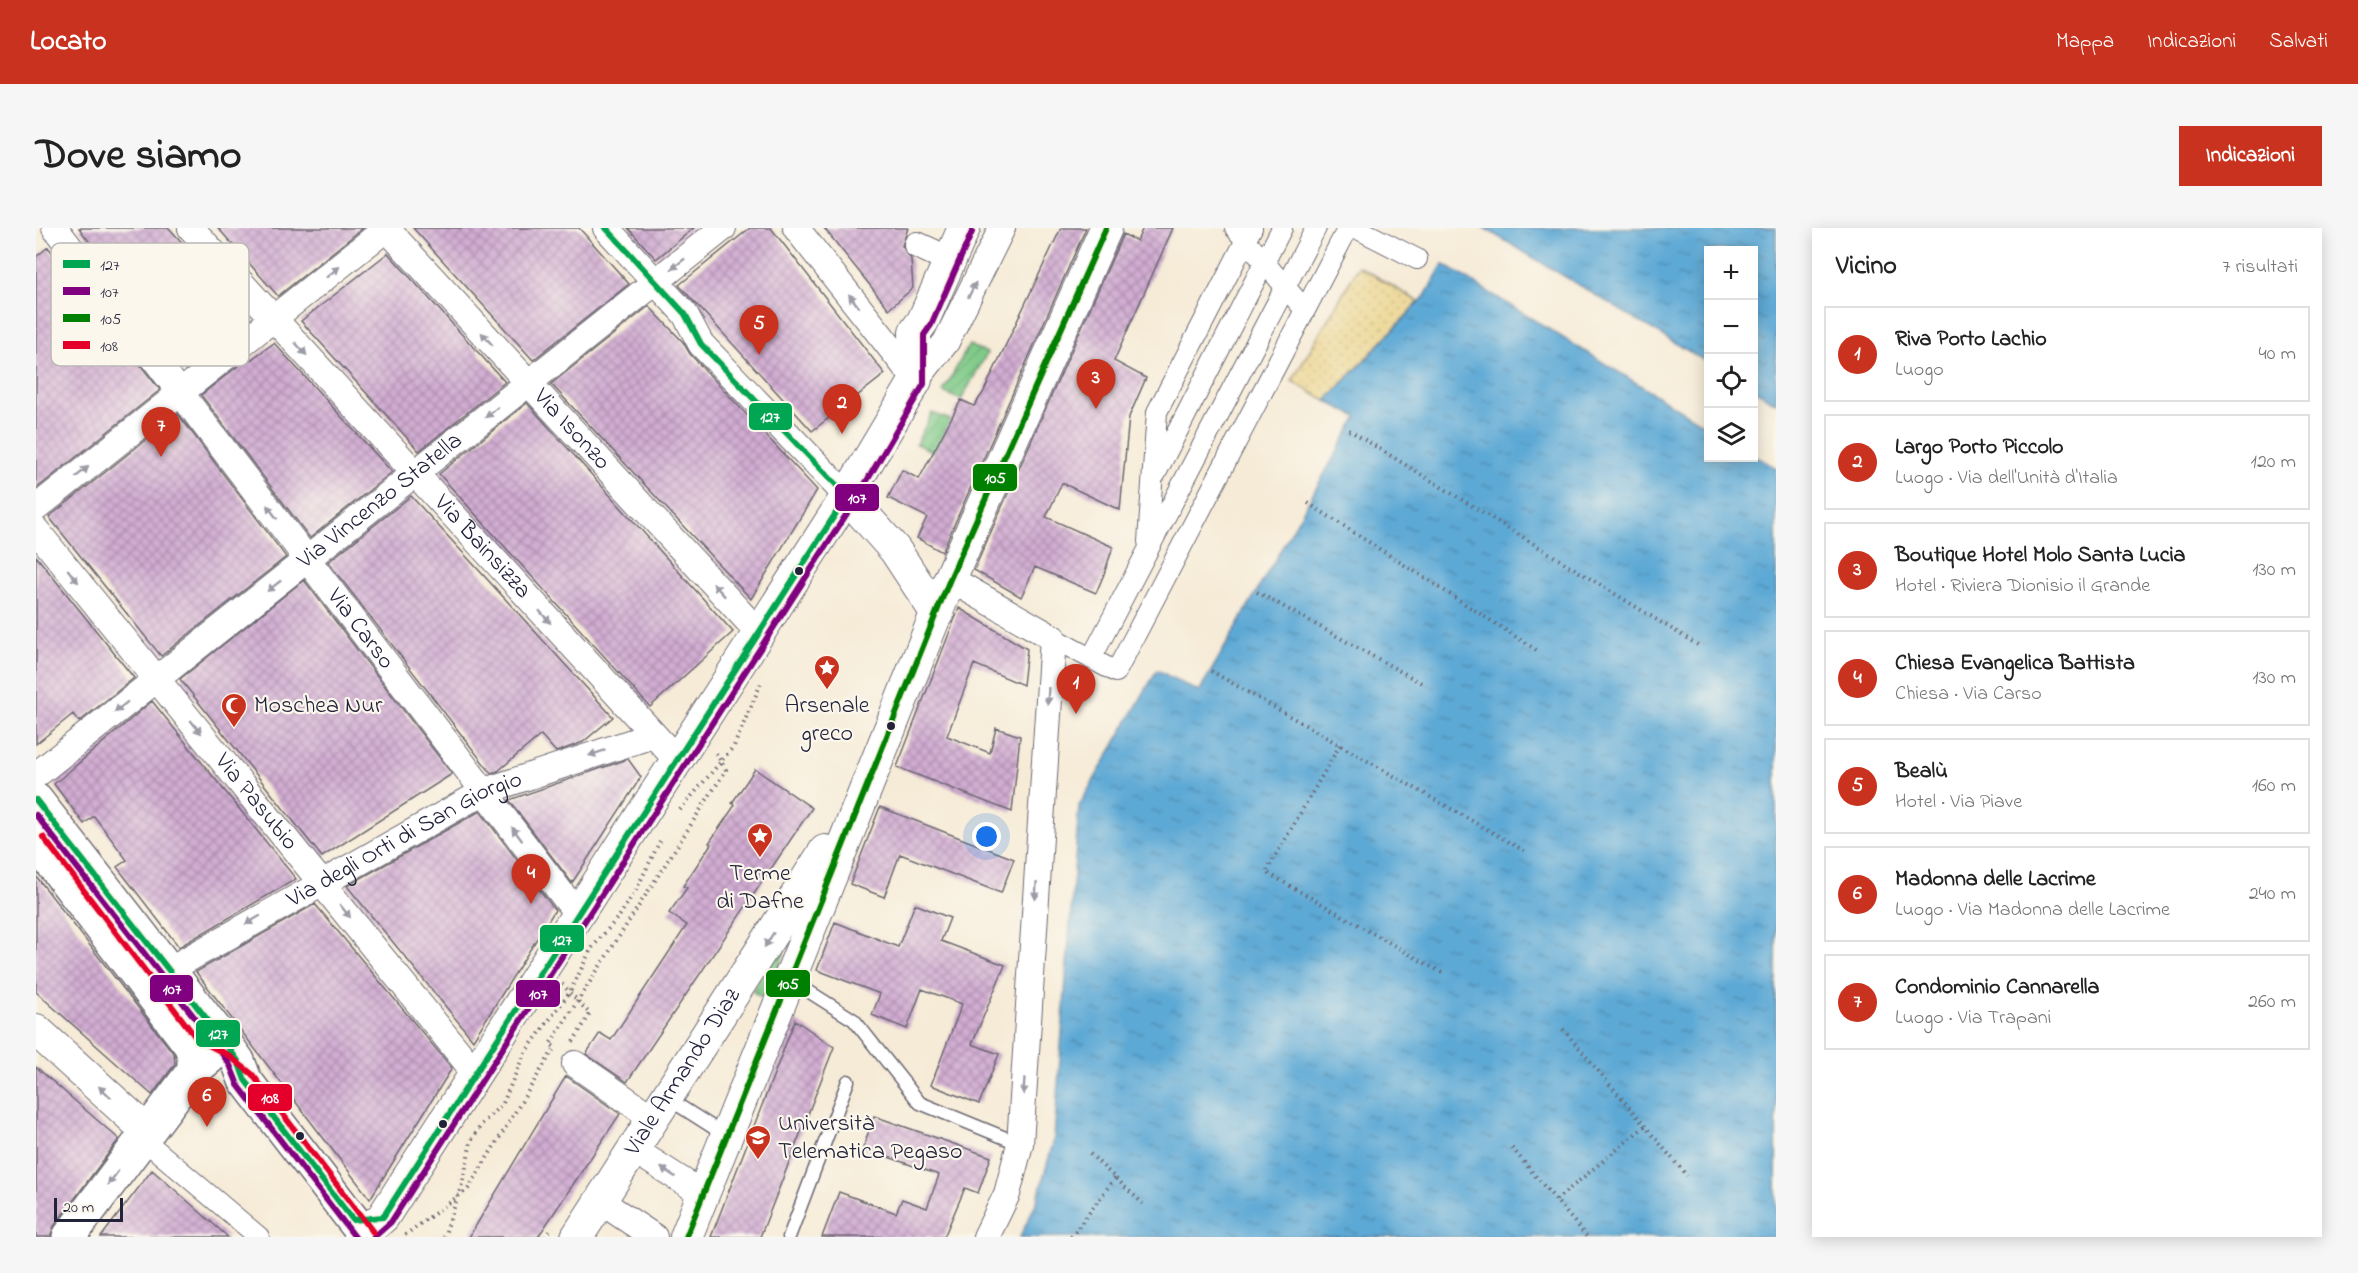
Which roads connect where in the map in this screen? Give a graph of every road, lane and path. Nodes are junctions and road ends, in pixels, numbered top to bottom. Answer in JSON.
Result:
{"nodes":[{"id":1,"x":55,"y":228,"type":"edge"},
{"id":2,"x":191,"y":228,"type":"edge"},
{"id":3,"x":387,"y":228,"type":"edge"},
{"id":4,"x":606,"y":228,"type":"edge"},
{"id":5,"x":723,"y":228,"type":"edge"},
{"id":6,"x":796,"y":228,"type":"edge"},
{"id":7,"x":964,"y":228,"type":"edge"},
{"id":8,"x":1002,"y":228,"type":"edge"},
{"id":9,"x":1106,"y":228,"type":"edge"},
{"id":10,"x":1282,"y":228,"type":"edge"},
{"id":11,"x":1316,"y":228,"type":"edge"},
{"id":12,"x":1348,"y":228,"type":"edge"},
{"id":13,"x":1356,"y":228,"type":"edge"},
{"id":14,"x":1245,"y":232,"type":"edge"},
{"id":15,"x":917,"y":237,"type":"edge"},
{"id":16,"x":66,"y":243,"type":"edge"},
{"id":17,"x":205,"y":243,"type":"edge"},
{"id":18,"x":1417,"y":259,"type":"dead end"},
{"id":19,"x":950,"y":260,"type":"junction"},
{"id":20,"x":1264,"y":262,"type":"junction"},
{"id":21,"x":655,"y":282,"type":"junction"},
{"id":22,"x":1285,"y":287,"type":"junction"},
{"id":23,"x":249,"y":292,"type":"edge"},
{"id":24,"x":932,"y":300,"type":"junction"},
{"id":25,"x":1305,"y":310,"type":"junction"},
{"id":26,"x":273,"y":319,"type":"junction"},
{"id":27,"x":249,"y":338,"type":"edge"},
{"id":28,"x":884,"y":339,"type":"junction"},
{"id":29,"x":160,"y":366,"type":"edge"},
{"id":30,"x":215,"y":366,"type":"edge"},
{"id":31,"x":916,"y":380,"type":"junction"},
{"id":32,"x":528,"y":384,"type":"junction"},
{"id":33,"x":181,"y":393,"type":"junction"},
{"id":34,"x":1350,"y":430,"type":"dead end"},
{"id":35,"x":414,"y":474,"type":"junction"},
{"id":36,"x":1151,"y":482,"type":"junction"},
{"id":37,"x":847,"y":496,"type":"junction"},
{"id":38,"x":1308,"y":503,"type":"dead end"},
{"id":39,"x":36,"y":508,"type":"edge"},
{"id":40,"x":36,"y":530,"type":"edge"},
{"id":41,"x":895,"y":550,"type":"junction"},
{"id":42,"x":1148,"y":550,"type":"junction"},
{"id":43,"x":308,"y":558,"type":"junction"},
{"id":44,"x":1173,"y":563,"type":"junction"},
{"id":45,"x":950,"y":579,"type":"junction"},
{"id":46,"x":1257,"y":592,"type":"dead end"},
{"id":47,"x":937,"y":614,"type":"junction"},
{"id":48,"x":759,"y":633,"type":"junction"},
{"id":49,"x":1053,"y":638,"type":"junction"},
{"id":50,"x":1701,"y":646,"type":"dead end"},
{"id":51,"x":1538,"y":651,"type":"dead end"},
{"id":52,"x":1091,"y":659,"type":"junction"},
{"id":53,"x":1211,"y":671,"type":"dead end"},
{"id":54,"x":766,"y":674,"type":"dead end"},
{"id":55,"x":156,"y":679,"type":"junction"},
{"id":56,"x":1425,"y":685,"type":"dead end"},
{"id":57,"x":653,"y":735,"type":"junction"},
{"id":58,"x":711,"y":745,"type":"dead end"},
{"id":59,"x":1340,"y":745,"type":"junction"},
{"id":60,"x":677,"y":760,"type":"junction"},
{"id":61,"x":722,"y":762,"type":"junction"},
{"id":62,"x":36,"y":775,"type":"edge"},
{"id":63,"x":867,"y":784,"type":"junction"},
{"id":64,"x":485,"y":791,"type":"junction"},
{"id":65,"x":36,"y":800,"type":"edge"},
{"id":66,"x":678,"y":812,"type":"dead end"},
{"id":67,"x":663,"y":836,"type":"dead end"},
{"id":68,"x":36,"y":842,"type":"edge"},
{"id":69,"x":1528,"y":853,"type":"dead end"},
{"id":70,"x":321,"y":882,"type":"junction"},
{"id":71,"x":578,"y":915,"type":"junction"},
{"id":72,"x":167,"y":971,"type":"junction"},
{"id":73,"x":1444,"y":974,"type":"dead end"},
{"id":74,"x":788,"y":979,"type":"junction"},
{"id":75,"x":560,"y":982,"type":"dead end"},
{"id":76,"x":570,"y":992,"type":"junction"},
{"id":77,"x":578,"y":1001,"type":"junction"},
{"id":78,"x":717,"y":1020,"type":"junction"},
{"id":79,"x":1563,"y":1029,"type":"dead end"},
{"id":80,"x":36,"y":1030,"type":"edge"},
{"id":81,"x":761,"y":1048,"type":"junction"},
{"id":82,"x":206,"y":1055,"type":"junction"},
{"id":83,"x":575,"y":1064,"type":"joint"},
{"id":84,"x":476,"y":1074,"type":"junction"},
{"id":85,"x":848,"y":1081,"type":"dead end"},
{"id":86,"x":661,"y":1108,"type":"junction"},
{"id":87,"x":1645,"y":1126,"type":"junction"},
{"id":88,"x":146,"y":1135,"type":"junction"},
{"id":89,"x":726,"y":1135,"type":"junction"},
{"id":90,"x":1020,"y":1144,"type":"junction"},
{"id":91,"x":1512,"y":1148,"type":"dead end"},
{"id":92,"x":634,"y":1150,"type":"junction"},
{"id":93,"x":1090,"y":1154,"type":"dead end"},
{"id":94,"x":1687,"y":1176,"type":"dead end"},
{"id":95,"x":1115,"y":1178,"type":"junction"},
{"id":96,"x":703,"y":1194,"type":"junction"},
{"id":97,"x":458,"y":1197,"type":"junction"},
{"id":98,"x":1556,"y":1200,"type":"junction"},
{"id":99,"x":600,"y":1201,"type":"junction"},
{"id":100,"x":1143,"y":1204,"type":"dead end"},
{"id":101,"x":368,"y":1231,"type":"edge"},
{"id":102,"x":69,"y":1237,"type":"edge"},
{"id":103,"x":259,"y":1237,"type":"edge"},
{"id":104,"x":444,"y":1237,"type":"edge"},
{"id":105,"x":577,"y":1237,"type":"edge"},
{"id":106,"x":654,"y":1237,"type":"edge"},
{"id":107,"x":686,"y":1237,"type":"edge"},
{"id":108,"x":789,"y":1237,"type":"edge"},
{"id":109,"x":986,"y":1237,"type":"edge"},
{"id":110,"x":1071,"y":1237,"type":"edge"},
{"id":111,"x":1587,"y":1237,"type":"edge"}],
"edges":[{"from":1,"to":16,"type":"street","name":"Via Carso"},
{"from":2,"to":17,"type":"street","name":"Via Bainsizza"},
{"from":26,"to":3,"type":"street","one_way":true},
{"from":32,"to":3,"type":"street","name":"Via Isonzo","one_way":true},
{"from":4,"to":21,"type":"street"},
{"from":5,"to":21,"type":"street","name":"Via Vincenzo Statella","one_way":true},
{"from":28,"to":6,"type":"street","one_way":true},
{"from":7,"to":19,"type":"street"},
{"from":31,"to":8,"type":"street","one_way":true},
{"from":9,"to":45,"type":"street"},
{"from":10,"to":20,"type":"street"},
{"from":11,"to":22,"type":"street"},
{"from":12,"to":25,"type":"street"},
{"from":13,"to":18,"type":"street"},
{"from":14,"to":20,"type":"street"},
{"from":14,"to":36,"type":"street"},
{"from":15,"to":19,"type":"street"},
{"from":19,"to":24,"type":"street"},
{"from":20,"to":22,"type":"street"},
{"from":20,"to":36,"type":"street"},
{"from":21,"to":32,"type":"street","name":"Via Vincenzo Statella"},
{"from":21,"to":37,"type":"street"},
{"from":22,"to":25,"type":"street"},
{"from":22,"to":42,"type":"street"},
{"from":23,"to":26,"type":"street","name":"Via Bainsizza"},
{"from":24,"to":28,"type":"street"},
{"from":24,"to":31,"type":"street"},
{"from":25,"to":44,"type":"street"},
{"from":26,"to":27,"type":"street"},
{"from":26,"to":35,"type":"street","name":"Via Bainsizza","one_way":true},
{"from":28,"to":31,"type":"street"},
{"from":29,"to":33,"type":"street","name":"Via Carso"},
{"from":30,"to":33,"type":"street"},
{"from":31,"to":37,"type":"street"},
{"from":32,"to":35,"type":"street","name":"Via Vincenzo Statella","one_way":true},
{"from":48,"to":32,"type":"street","name":"Via Isonzo","one_way":true},
{"from":39,"to":33,"type":"street","one_way":true},
{"from":43,"to":33,"type":"street","name":"Via Carso","one_way":true},
{"from":34,"to":50,"type":"path"},
{"from":35,"to":43,"type":"street","name":"Via Vincenzo Statella"},
{"from":35,"to":57,"type":"street","name":"Via Bainsizza","one_way":true},
{"from":36,"to":42,"type":"street"},
{"from":37,"to":41,"type":"street"},
{"from":37,"to":48,"type":"street"},
{"from":38,"to":51,"type":"path"},
{"from":40,"to":55,"type":"street","name":"Via Pasubio","one_way":true},
{"from":41,"to":45,"type":"street"},
{"from":41,"to":47,"type":"street"},
{"from":42,"to":44,"type":"street"},
{"from":42,"to":52,"type":"street"},
{"from":43,"to":55,"type":"street","name":"Via Vincenzo Statella","one_way":true},
{"from":43,"to":64,"type":"street","name":"Via Carso"},
{"from":44,"to":52,"type":"street"},
{"from":45,"to":47,"type":"street"},
{"from":45,"to":49,"type":"street"},
{"from":46,"to":56,"type":"path"},
{"from":47,"to":63,"type":"street"},
{"from":48,"to":60,"type":"street"},
{"from":49,"to":52,"type":"street"},
{"from":49,"to":90,"type":"street","one_way":true},
{"from":53,"to":59,"type":"path"},
{"from":54,"to":61,"type":"path"},
{"from":55,"to":62,"type":"street","name":"Via Vincenzo Statella","one_way":true},
{"from":55,"to":70,"type":"street","name":"Via Pasubio","one_way":true},
{"from":57,"to":60,"type":"street","name":"Via Bainsizza"},
{"from":57,"to":64,"type":"street","name":"Via degli Orti di San Giorgio","one_way":true},
{"from":58,"to":61,"type":"path"},
{"from":59,"to":69,"type":"path"},
{"from":59,"to":73,"type":"path"},
{"from":60,"to":71,"type":"street"},
{"from":61,"to":66,"type":"path"},
{"from":61,"to":77,"type":"path"},
{"from":63,"to":74,"type":"street"},
{"from":63,"to":78,"type":"street","name":"Viale Armando Diaz","one_way":true},
{"from":64,"to":70,"type":"street","name":"Via degli Orti di San Giorgio"},
{"from":71,"to":64,"type":"street","name":"Via Carso","one_way":true},
{"from":65,"to":72,"type":"main road"},
{"from":67,"to":76,"type":"path"},
{"from":68,"to":82,"type":"main road"},
{"from":70,"to":72,"type":"street","name":"Via degli Orti di San Giorgio","one_way":true},
{"from":70,"to":84,"type":"street","name":"Via Pasubio","one_way":true},
{"from":71,"to":84,"type":"street"},
{"from":72,"to":82,"type":"main road"},
{"from":74,"to":81,"type":"street"},
{"from":74,"to":90,"type":"lane"},
{"from":75,"to":76,"type":"path"},
{"from":76,"to":77,"type":"path"},
{"from":76,"to":97,"type":"path"},
{"from":77,"to":83,"type":"path"},
{"from":77,"to":97,"type":"path"},
{"from":78,"to":81,"type":"street"},
{"from":78,"to":86,"type":"street","name":"Viale Armando Diaz"},
{"from":79,"to":87,"type":"path"},
{"from":88,"to":80,"type":"street","one_way":true},
{"from":81,"to":89,"type":"street"},
{"from":82,"to":88,"type":"main road"},
{"from":82,"to":101,"type":"main road"},
{"from":83,"to":86,"type":"street"},
{"from":84,"to":101,"type":"street"},
{"from":85,"to":108,"type":"lane"},
{"from":86,"to":89,"type":"lane"},
{"from":86,"to":92,"type":"street","name":"Viale Armando Diaz"},
{"from":87,"to":94,"type":"path"},
{"from":87,"to":98,"type":"path"},
{"from":88,"to":102,"type":"main road","one_way":true},
{"from":88,"to":103,"type":"street"},
{"from":89,"to":96,"type":"street"},
{"from":90,"to":109,"type":"street"},
{"from":91,"to":98,"type":"path"},
{"from":96,"to":92,"type":"street","one_way":true},
{"from":92,"to":99,"type":"street","name":"Viale Armando Diaz"},
{"from":93,"to":95,"type":"path"},
{"from":95,"to":100,"type":"path"},
{"from":95,"to":110,"type":"path"},
{"from":96,"to":107,"type":"street"},
{"from":97,"to":101,"type":"path"},
{"from":97,"to":104,"type":"path"},
{"from":98,"to":111,"type":"path"},
{"from":99,"to":105,"type":"street","name":"Viale Armando Diaz"},
{"from":99,"to":106,"type":"street"}]}
